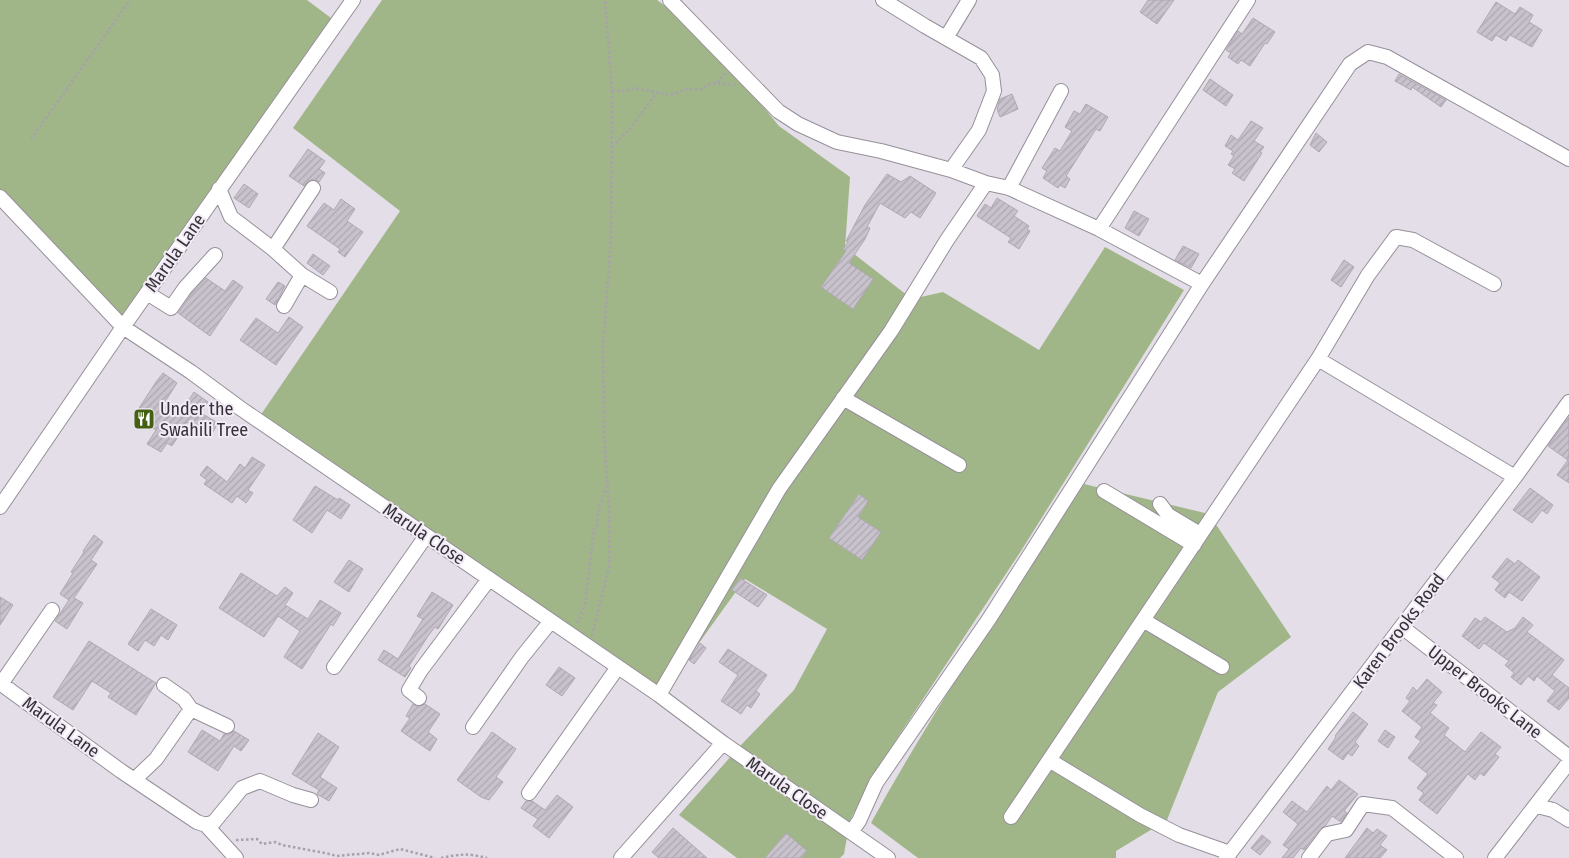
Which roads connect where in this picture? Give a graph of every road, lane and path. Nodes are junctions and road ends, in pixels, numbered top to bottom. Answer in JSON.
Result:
{"nodes":[{"id":1,"x":130,"y":0,"type":"edge"},
{"id":2,"x":605,"y":0,"type":"edge"},
{"id":3,"x":670,"y":0,"type":"edge"},
{"id":4,"x":883,"y":0,"type":"edge"},
{"id":5,"x":969,"y":0,"type":"edge"},
{"id":6,"x":1248,"y":0,"type":"edge"},
{"id":7,"x":349,"y":1,"type":"edge"},
{"id":8,"x":946,"y":38,"type":"junction"},
{"id":9,"x":735,"y":67,"type":"junction"},
{"id":10,"x":612,"y":91,"type":"junction"},
{"id":11,"x":1061,"y":91,"type":"dead end"},
{"id":12,"x":657,"y":92,"type":"junction"},
{"id":13,"x":31,"y":139,"type":"dead end"},
{"id":14,"x":612,"y":147,"type":"junction"},
{"id":15,"x":1569,"y":159,"type":"edge"},
{"id":16,"x":951,"y":170,"type":"junction"},
{"id":17,"x":986,"y":183,"type":"junction"},
{"id":18,"x":314,"y":188,"type":"dead end"},
{"id":19,"x":1009,"y":188,"type":"junction"},
{"id":20,"x":220,"y":189,"type":"junction"},
{"id":21,"x":0,"y":197,"type":"edge"},
{"id":22,"x":1100,"y":229,"type":"junction"},
{"id":23,"x":273,"y":249,"type":"junction"},
{"id":24,"x":215,"y":255,"type":"dead end"},
{"id":25,"x":302,"y":275,"type":"junction"},
{"id":26,"x":1202,"y":284,"type":"junction"},
{"id":27,"x":1494,"y":284,"type":"dead end"},
{"id":28,"x":330,"y":292,"type":"dead end"},
{"id":29,"x":147,"y":293,"type":"junction"},
{"id":30,"x":284,"y":306,"type":"dead end"},
{"id":31,"x":123,"y":327,"type":"junction"},
{"id":32,"x":1318,"y":359,"type":"junction"},
{"id":33,"x":844,"y":398,"type":"junction"},
{"id":34,"x":1569,"y":402,"type":"edge"},
{"id":35,"x":959,"y":465,"type":"dead end"},
{"id":36,"x":1516,"y":477,"type":"junction"},
{"id":37,"x":607,"y":485,"type":"junction"},
{"id":38,"x":1104,"y":491,"type":"dead end"},
{"id":39,"x":2,"y":502,"type":"edge"},
{"id":40,"x":1160,"y":504,"type":"dead end"},
{"id":41,"x":426,"y":536,"type":"junction"},
{"id":42,"x":1197,"y":540,"type":"junction"},
{"id":43,"x":489,"y":579,"type":"junction"},
{"id":44,"x":52,"y":610,"type":"dead end"},
{"id":45,"x":1143,"y":620,"type":"junction"},
{"id":46,"x":551,"y":621,"type":"junction"},
{"id":47,"x":1402,"y":627,"type":"junction"},
{"id":48,"x":571,"y":635,"type":"junction"},
{"id":49,"x":589,"y":647,"type":"junction"},
{"id":50,"x":334,"y":666,"type":"dead end"},
{"id":51,"x":618,"y":667,"type":"junction"},
{"id":52,"x":1222,"y":667,"type":"dead end"},
{"id":53,"x":0,"y":684,"type":"edge"},
{"id":54,"x":164,"y":685,"type":"dead end"},
{"id":55,"x":658,"y":695,"type":"junction"},
{"id":56,"x":419,"y":698,"type":"dead end"},
{"id":57,"x":191,"y":709,"type":"junction"},
{"id":58,"x":227,"y":726,"type":"dead end"},
{"id":59,"x":473,"y":728,"type":"dead end"},
{"id":60,"x":723,"y":743,"type":"junction"},
{"id":61,"x":1569,"y":757,"type":"edge"},
{"id":62,"x":1050,"y":760,"type":"junction"},
{"id":63,"x":1569,"y":762,"type":"edge"},
{"id":64,"x":135,"y":779,"type":"junction"},
{"id":65,"x":529,"y":794,"type":"dead end"},
{"id":66,"x":311,"y":800,"type":"dead end"},
{"id":67,"x":1537,"y":806,"type":"junction"},
{"id":68,"x":1011,"y":817,"type":"dead end"},
{"id":69,"x":1569,"y":820,"type":"edge"},
{"id":70,"x":208,"y":828,"type":"junction"},
{"id":71,"x":851,"y":832,"type":"junction"},
{"id":72,"x":1228,"y":856,"type":"edge"},
{"id":73,"x":236,"y":858,"type":"edge"},
{"id":74,"x":435,"y":858,"type":"edge"},
{"id":75,"x":442,"y":858,"type":"edge"},
{"id":76,"x":487,"y":858,"type":"edge"},
{"id":77,"x":621,"y":858,"type":"edge"},
{"id":78,"x":888,"y":858,"type":"edge"},
{"id":79,"x":1309,"y":858,"type":"edge"},
{"id":80,"x":1456,"y":858,"type":"edge"},
{"id":81,"x":1495,"y":858,"type":"edge"}],
"edges":[{"from":1,"to":13,"type":"path"},
{"from":2,"to":10,"type":"path"},
{"from":3,"to":9,"type":"street"},
{"from":4,"to":8,"type":"street"},
{"from":5,"to":8,"type":"street"},
{"from":6,"to":22,"type":"street"},
{"from":7,"to":20,"type":"street","name":"Marula Lane"},
{"from":8,"to":16,"type":"street"},
{"from":9,"to":12,"type":"path"},
{"from":9,"to":16,"type":"street"},
{"from":10,"to":12,"type":"path"},
{"from":10,"to":14,"type":"path"},
{"from":11,"to":19,"type":"street"},
{"from":12,"to":14,"type":"path"},
{"from":14,"to":37,"type":"path"},
{"from":15,"to":26,"type":"street"},
{"from":16,"to":17,"type":"street"},
{"from":17,"to":19,"type":"street"},
{"from":17,"to":33,"type":"street"},
{"from":18,"to":23,"type":"street"},
{"from":19,"to":22,"type":"street"},
{"from":20,"to":23,"type":"street"},
{"from":20,"to":29,"type":"street","name":"Marula Lane"},
{"from":21,"to":31,"type":"street","name":"Marula Close"},
{"from":22,"to":26,"type":"street"},
{"from":23,"to":25,"type":"street"},
{"from":24,"to":29,"type":"street"},
{"from":25,"to":28,"type":"street"},
{"from":25,"to":30,"type":"street"},
{"from":26,"to":71,"type":"street"},
{"from":27,"to":32,"type":"street"},
{"from":29,"to":31,"type":"street","name":"Marula Lane"},
{"from":31,"to":39,"type":"street","name":"Marula Lane"},
{"from":31,"to":41,"type":"street","name":"Marula Close"},
{"from":32,"to":36,"type":"street"},
{"from":32,"to":42,"type":"street"},
{"from":33,"to":35,"type":"street"},
{"from":33,"to":55,"type":"street"},
{"from":34,"to":36,"type":"street","name":"Karen Brooks Road"},
{"from":36,"to":47,"type":"street","name":"Karen Brooks Road"},
{"from":37,"to":48,"type":"path"},
{"from":37,"to":49,"type":"path"},
{"from":38,"to":42,"type":"street"},
{"from":40,"to":42,"type":"street"},
{"from":41,"to":43,"type":"street","name":"Marula Close"},
{"from":41,"to":50,"type":"street"},
{"from":42,"to":45,"type":"street"},
{"from":43,"to":46,"type":"street","name":"Marula Close"},
{"from":43,"to":56,"type":"street"},
{"from":44,"to":53,"type":"street"},
{"from":45,"to":52,"type":"street"},
{"from":45,"to":62,"type":"street"},
{"from":46,"to":48,"type":"street","name":"Marula Close"},
{"from":46,"to":59,"type":"street"},
{"from":47,"to":61,"type":"street","name":"Upper Brooks Lane"},
{"from":47,"to":72,"type":"street","name":"Karen Brooks Road"},
{"from":48,"to":49,"type":"street","name":"Marula Close"},
{"from":49,"to":51,"type":"street","name":"Marula Close"},
{"from":51,"to":55,"type":"street","name":"Marula Close"},
{"from":51,"to":65,"type":"street"},
{"from":53,"to":64,"type":"street","name":"Marula Lane"},
{"from":54,"to":57,"type":"street"},
{"from":55,"to":60,"type":"street","name":"Marula Close"},
{"from":57,"to":58,"type":"street"},
{"from":57,"to":64,"type":"street"},
{"from":60,"to":71,"type":"street","name":"Marula Close"},
{"from":60,"to":77,"type":"street"},
{"from":62,"to":68,"type":"street"},
{"from":62,"to":72,"type":"street"},
{"from":63,"to":67,"type":"street"},
{"from":64,"to":70,"type":"street","name":"Marula Lane"},
{"from":66,"to":70,"type":"street"},
{"from":67,"to":69,"type":"street"},
{"from":67,"to":81,"type":"street"},
{"from":70,"to":73,"type":"street","name":"Marula Lane"},
{"from":70,"to":74,"type":"path"},
{"from":71,"to":78,"type":"street","name":"Marula Close"},
{"from":75,"to":76,"type":"path"},
{"from":79,"to":80,"type":"street"}]}
